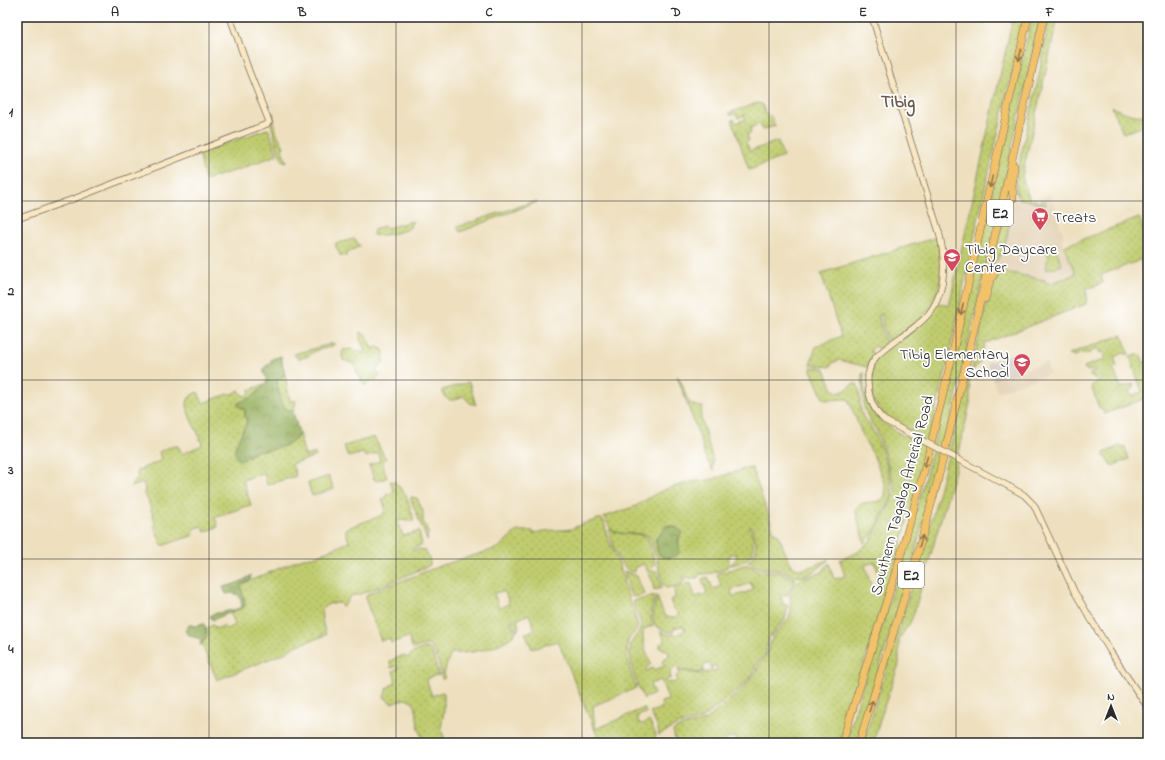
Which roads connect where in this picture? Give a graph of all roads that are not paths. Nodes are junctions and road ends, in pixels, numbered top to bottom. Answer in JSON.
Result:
{"nodes":[{"id":1,"x":230,"y":17,"type":"edge"},
{"id":2,"x":872,"y":17,"type":"edge"},
{"id":3,"x":1028,"y":17,"type":"edge"},
{"id":4,"x":1043,"y":19,"type":"edge"},
{"id":5,"x":1013,"y":198,"type":"dead end"},
{"id":6,"x":17,"y":219,"type":"edge"},
{"id":7,"x":998,"y":268,"type":"dead end"},
{"id":8,"x":956,"y":406,"type":"junction"},
{"id":9,"x":1148,"y":708,"type":"edge"},
{"id":10,"x":842,"y":743,"type":"edge"},
{"id":11,"x":859,"y":743,"type":"edge"}],
"edges":[{"from":1,"to":6,"type":"street"},
{"from":2,"to":9,"type":"street","bridge":true},
{"from":3,"to":10,"type":"highway","name":"Southern Tagalog Arterial Road","number":"E2","one_way":true},
{"from":4,"to":5,"type":"highway"},
{"from":4,"to":8,"type":"highway","name":"Southern Tagalog Arterial Road","number":"E2"},
{"from":7,"to":8,"type":"highway"},
{"from":11,"to":8,"type":"highway","name":"Southern Tagalog Arterial Road","number":"E2","one_way":true}]}
